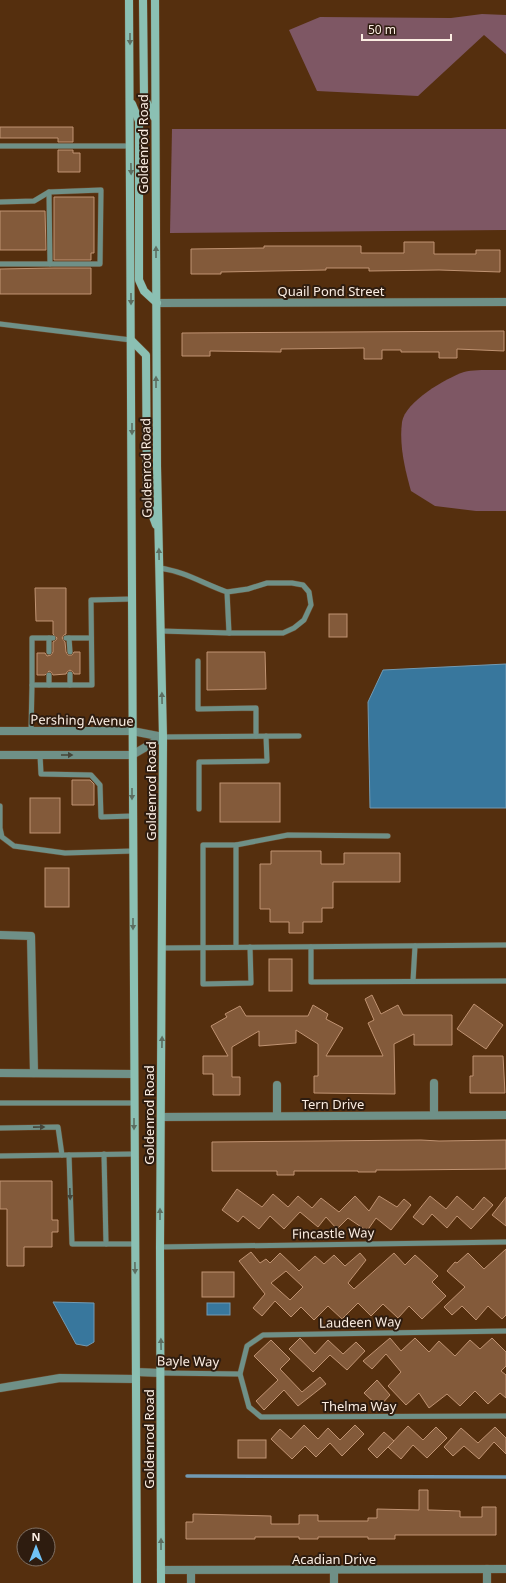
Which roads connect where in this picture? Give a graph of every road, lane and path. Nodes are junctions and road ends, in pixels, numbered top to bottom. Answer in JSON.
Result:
{"nodes":[{"id":1,"x":130,"y":0,"type":"edge"},
{"id":2,"x":144,"y":0,"type":"edge"},
{"id":3,"x":154,"y":0,"type":"edge"},
{"id":4,"x":130,"y":98,"type":"junction"},
{"id":5,"x":155,"y":120,"type":"junction"},
{"id":6,"x":0,"y":146,"type":"edge"},
{"id":7,"x":130,"y":146,"type":"junction"},
{"id":8,"x":49,"y":192,"type":"junction"},
{"id":9,"x":0,"y":202,"type":"edge"},
{"id":10,"x":0,"y":264,"type":"edge"},
{"id":11,"x":50,"y":264,"type":"junction"},
{"id":12,"x":506,"y":302,"type":"edge"},
{"id":13,"x":156,"y":303,"type":"junction"},
{"id":14,"x":0,"y":324,"type":"edge"},
{"id":15,"x":131,"y":340,"type":"junction"},
{"id":16,"x":159,"y":533,"type":"junction"},
{"id":17,"x":160,"y":568,"type":"junction"},
{"id":18,"x":227,"y":592,"type":"junction"},
{"id":19,"x":132,"y":599,"type":"junction"},
{"id":20,"x":161,"y":630,"type":"junction"},
{"id":21,"x":229,"y":633,"type":"junction"},
{"id":22,"x":91,"y":638,"type":"junction"},
{"id":23,"x":49,"y":652,"type":"dead end"},
{"id":24,"x":70,"y":652,"type":"dead end"},
{"id":25,"x":198,"y":661,"type":"dead end"},
{"id":26,"x":70,"y":674,"type":"dead end"},
{"id":27,"x":49,"y":675,"type":"dead end"},
{"id":28,"x":32,"y":685,"type":"junction"},
{"id":29,"x":49,"y":685,"type":"junction"},
{"id":30,"x":70,"y":685,"type":"junction"},
{"id":31,"x":0,"y":731,"type":"edge"},
{"id":32,"x":31,"y":731,"type":"junction"},
{"id":33,"x":132,"y":731,"type":"junction"},
{"id":34,"x":256,"y":736,"type":"junction"},
{"id":35,"x":266,"y":736,"type":"junction"},
{"id":36,"x":299,"y":736,"type":"dead end"},
{"id":37,"x":163,"y":737,"type":"junction"},
{"id":38,"x":0,"y":755,"type":"edge"},
{"id":39,"x":40,"y":755,"type":"junction"},
{"id":40,"x":132,"y":755,"type":"junction"},
{"id":41,"x":0,"y":806,"type":"edge"},
{"id":42,"x":199,"y":809,"type":"dead end"},
{"id":43,"x":133,"y":816,"type":"junction"},
{"id":44,"x":388,"y":836,"type":"dead end"},
{"id":45,"x":236,"y":845,"type":"junction"},
{"id":46,"x":133,"y":851,"type":"junction"},
{"id":47,"x":0,"y":935,"type":"edge"},
{"id":48,"x":506,"y":945,"type":"edge"},
{"id":49,"x":415,"y":946,"type":"junction"},
{"id":50,"x":311,"y":947,"type":"junction"},
{"id":51,"x":163,"y":948,"type":"junction"},
{"id":52,"x":202,"y":948,"type":"junction"},
{"id":53,"x":236,"y":948,"type":"junction"},
{"id":54,"x":250,"y":948,"type":"junction"},
{"id":55,"x":413,"y":981,"type":"junction"},
{"id":56,"x":506,"y":981,"type":"edge"},
{"id":57,"x":0,"y":1073,"type":"edge"},
{"id":58,"x":34,"y":1073,"type":"junction"},
{"id":59,"x":134,"y":1074,"type":"junction"},
{"id":60,"x":434,"y":1083,"type":"dead end"},
{"id":61,"x":277,"y":1085,"type":"dead end"},
{"id":62,"x":0,"y":1103,"type":"edge"},
{"id":63,"x":134,"y":1103,"type":"junction"},
{"id":64,"x":434,"y":1115,"type":"junction"},
{"id":65,"x":506,"y":1115,"type":"edge"},
{"id":66,"x":277,"y":1116,"type":"junction"},
{"id":67,"x":161,"y":1117,"type":"junction"},
{"id":68,"x":0,"y":1128,"type":"edge"},
{"id":69,"x":104,"y":1154,"type":"junction"},
{"id":70,"x":134,"y":1154,"type":"junction"},
{"id":71,"x":62,"y":1155,"type":"junction"},
{"id":72,"x":69,"y":1155,"type":"junction"},
{"id":73,"x":0,"y":1156,"type":"edge"},
{"id":74,"x":506,"y":1242,"type":"edge"},
{"id":75,"x":106,"y":1244,"type":"junction"},
{"id":76,"x":135,"y":1244,"type":"junction"},
{"id":77,"x":160,"y":1247,"type":"junction"},
{"id":78,"x":506,"y":1331,"type":"edge"},
{"id":79,"x":161,"y":1373,"type":"junction"},
{"id":80,"x":240,"y":1374,"type":"junction"},
{"id":81,"x":136,"y":1376,"type":"junction"},
{"id":82,"x":0,"y":1388,"type":"edge"},
{"id":83,"x":506,"y":1416,"type":"edge"},
{"id":84,"x":506,"y":1569,"type":"edge"},
{"id":85,"x":161,"y":1570,"type":"junction"},
{"id":86,"x":487,"y":1570,"type":"junction"},
{"id":87,"x":334,"y":1571,"type":"junction"},
{"id":88,"x":191,"y":1572,"type":"junction"},
{"id":89,"x":137,"y":1583,"type":"edge"},
{"id":90,"x":161,"y":1583,"type":"edge"},
{"id":91,"x":191,"y":1583,"type":"edge"},
{"id":92,"x":334,"y":1583,"type":"edge"},
{"id":93,"x":487,"y":1583,"type":"edge"}],
"edges":[{"from":1,"to":4,"type":"main road","name":"Goldenrod Road","one_way":true},
{"from":2,"to":5,"type":"main road"},
{"from":3,"to":5,"type":"main road","name":"Goldenrod Road"},
{"from":4,"to":7,"type":"main road","name":"Goldenrod Road"},
{"from":4,"to":13,"type":"main road"},
{"from":13,"to":5,"type":"main road","name":"Goldenrod Road","one_way":true},
{"from":6,"to":7,"type":"lane"},
{"from":7,"to":15,"type":"main road","name":"Goldenrod Road","one_way":true},
{"from":8,"to":9,"type":"lane"},
{"from":8,"to":11,"type":"lane"},
{"from":8,"to":11,"type":"lane"},
{"from":10,"to":11,"type":"lane"},
{"from":12,"to":13,"type":"street","name":"Quail Pond Street"},
{"from":16,"to":13,"type":"main road","name":"Goldenrod Road","one_way":true},
{"from":14,"to":15,"type":"lane"},
{"from":15,"to":16,"type":"main road"},
{"from":15,"to":19,"type":"main road","name":"Goldenrod Road","one_way":true},
{"from":17,"to":16,"type":"main road","name":"Goldenrod Road","one_way":true},
{"from":17,"to":18,"type":"lane"},
{"from":17,"to":20,"type":"main road","name":"Goldenrod Road"},
{"from":18,"to":21,"type":"lane"},
{"from":18,"to":21,"type":"lane"},
{"from":19,"to":22,"type":"lane"},
{"from":19,"to":33,"type":"main road","name":"Goldenrod Road"},
{"from":20,"to":21,"type":"lane"},
{"from":37,"to":20,"type":"main road","name":"Goldenrod Road","one_way":true},
{"from":22,"to":24,"type":"lane"},
{"from":22,"to":30,"type":"lane"},
{"from":23,"to":28,"type":"lane"},
{"from":25,"to":34,"type":"lane"},
{"from":26,"to":30,"type":"lane"},
{"from":27,"to":29,"type":"lane"},
{"from":28,"to":29,"type":"lane"},
{"from":28,"to":32,"type":"lane"},
{"from":29,"to":30,"type":"lane"},
{"from":31,"to":32,"type":"street","name":"Pershing Avenue"},
{"from":32,"to":33,"type":"street","name":"Pershing Avenue"},
{"from":33,"to":37,"type":"street","name":"Pershing Avenue"},
{"from":33,"to":40,"type":"main road","name":"Goldenrod Road"},
{"from":34,"to":35,"type":"lane"},
{"from":34,"to":37,"type":"lane"},
{"from":35,"to":36,"type":"lane"},
{"from":35,"to":42,"type":"lane"},
{"from":37,"to":40,"type":"street"},
{"from":37,"to":51,"type":"main road","name":"Goldenrod Road"},
{"from":38,"to":39,"type":"street"},
{"from":39,"to":40,"type":"street","one_way":true},
{"from":39,"to":43,"type":"lane"},
{"from":40,"to":43,"type":"main road","name":"Goldenrod Road","one_way":true},
{"from":41,"to":46,"type":"lane"},
{"from":43,"to":46,"type":"main road","name":"Goldenrod Road"},
{"from":44,"to":45,"type":"lane"},
{"from":45,"to":52,"type":"lane"},
{"from":45,"to":53,"type":"lane"},
{"from":46,"to":59,"type":"main road","name":"Goldenrod Road","one_way":true},
{"from":47,"to":58,"type":"street"},
{"from":48,"to":49,"type":"lane"},
{"from":49,"to":50,"type":"lane"},
{"from":49,"to":55,"type":"lane"},
{"from":50,"to":54,"type":"lane"},
{"from":50,"to":55,"type":"lane"},
{"from":51,"to":52,"type":"lane"},
{"from":67,"to":51,"type":"main road","name":"Goldenrod Road","one_way":true},
{"from":52,"to":53,"type":"lane"},
{"from":52,"to":54,"type":"lane"},
{"from":53,"to":54,"type":"lane"},
{"from":55,"to":56,"type":"lane"},
{"from":57,"to":58,"type":"street"},
{"from":58,"to":59,"type":"street"},
{"from":59,"to":63,"type":"main road","name":"Goldenrod Road"},
{"from":60,"to":64,"type":"street"},
{"from":61,"to":66,"type":"street"},
{"from":62,"to":63,"type":"lane"},
{"from":63,"to":70,"type":"main road","name":"Goldenrod Road","one_way":true},
{"from":64,"to":65,"type":"street","name":"Tern Drive"},
{"from":64,"to":66,"type":"street","name":"Tern Drive"},
{"from":66,"to":67,"type":"street","name":"Tern Drive"},
{"from":77,"to":67,"type":"main road","name":"Goldenrod Road","one_way":true},
{"from":68,"to":71,"type":"lane","one_way":true},
{"from":69,"to":70,"type":"lane"},
{"from":69,"to":72,"type":"lane"},
{"from":69,"to":75,"type":"lane"},
{"from":70,"to":76,"type":"main road","name":"Goldenrod Road"},
{"from":71,"to":72,"type":"lane"},
{"from":71,"to":73,"type":"lane"},
{"from":72,"to":75,"type":"lane","one_way":true},
{"from":74,"to":77,"type":"lane","name":"Fincastle Way"},
{"from":75,"to":76,"type":"lane"},
{"from":76,"to":81,"type":"main road","name":"Goldenrod Road","one_way":true},
{"from":79,"to":77,"type":"main road","name":"Goldenrod Road","one_way":true},
{"from":78,"to":80,"type":"lane","name":"Laudeen Way"},
{"from":79,"to":80,"type":"lane","name":"Bayle Way"},
{"from":79,"to":81,"type":"street","name":"Bayle Way"},
{"from":85,"to":79,"type":"main road","name":"Goldenrod Road","one_way":true},
{"from":80,"to":83,"type":"lane","name":"Thelma Way"},
{"from":81,"to":82,"type":"street","name":"Bayle Way"},
{"from":81,"to":89,"type":"main road","name":"Goldenrod Road"},
{"from":84,"to":86,"type":"street","name":"Acadian Drive"},
{"from":85,"to":88,"type":"street","name":"Acadian Drive"},
{"from":85,"to":90,"type":"main road","name":"Goldenrod Road"},
{"from":86,"to":87,"type":"street","name":"Acadian Drive"},
{"from":86,"to":93,"type":"street"},
{"from":87,"to":88,"type":"street","name":"Acadian Drive"},
{"from":87,"to":92,"type":"street"},
{"from":88,"to":91,"type":"street"}]}
